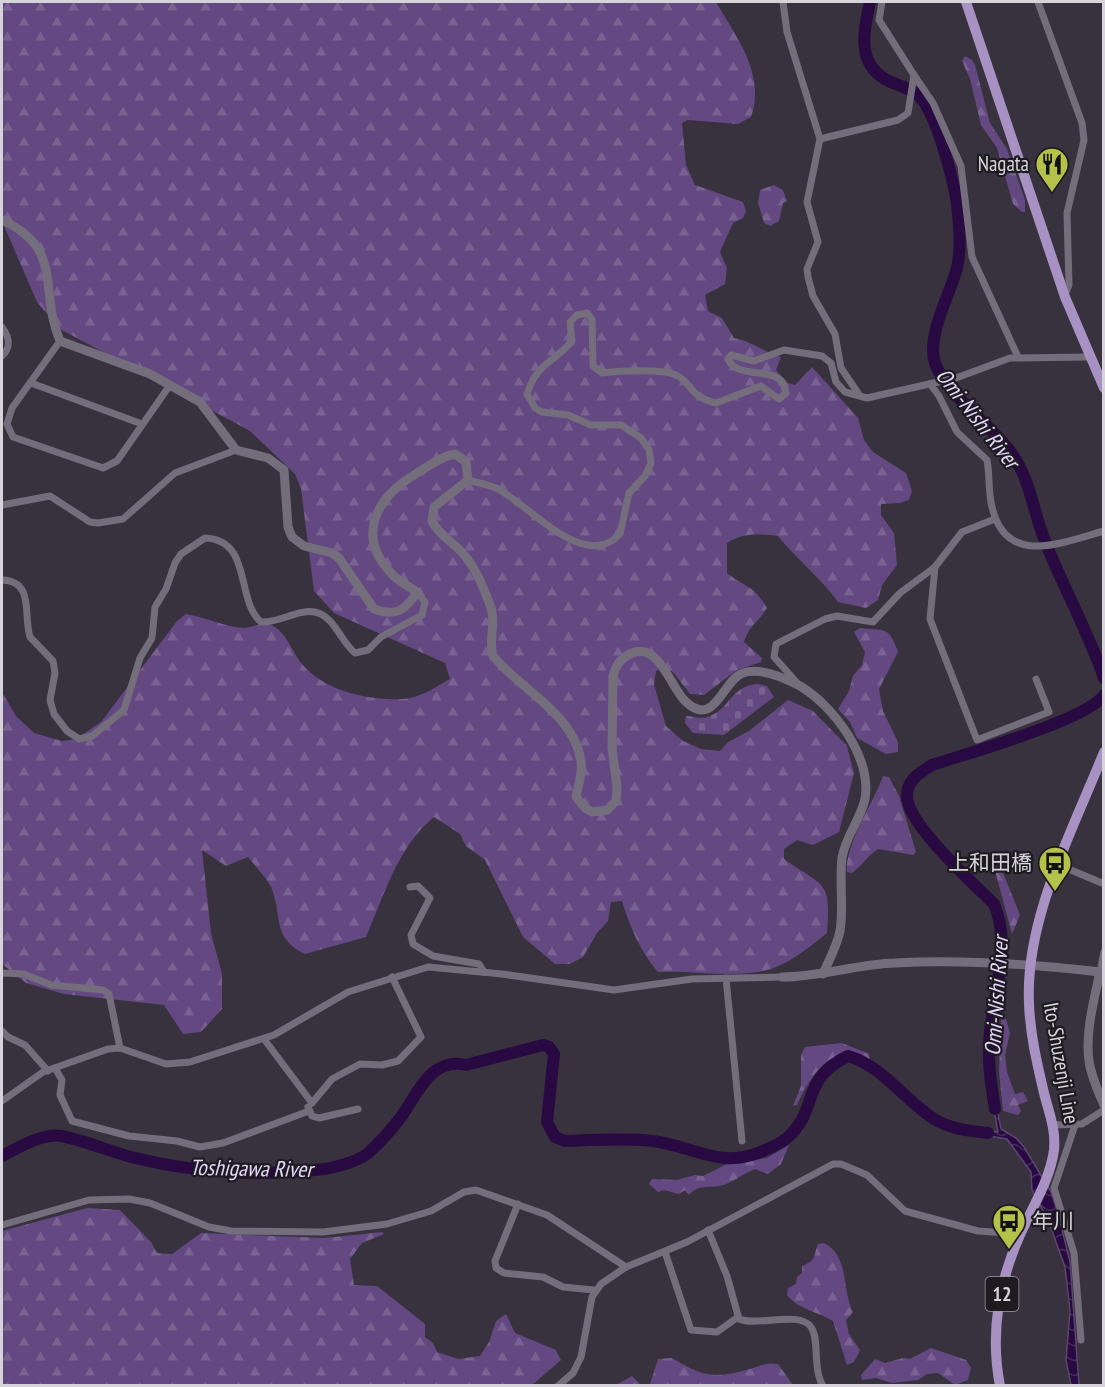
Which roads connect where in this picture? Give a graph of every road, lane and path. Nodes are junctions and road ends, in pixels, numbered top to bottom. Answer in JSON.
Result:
{"nodes":[{"id":1,"x":783,"y":2,"type":"edge"},
{"id":2,"x":882,"y":2,"type":"edge"},
{"id":3,"x":966,"y":2,"type":"edge"},
{"id":4,"x":1038,"y":2,"type":"edge"},
{"id":5,"x":914,"y":77,"type":"junction"},
{"id":6,"x":820,"y":139,"type":"junction"},
{"id":7,"x":2,"y":220,"type":"edge"},
{"id":8,"x":1065,"y":297,"type":"junction"},
{"id":9,"x":2,"y":327,"type":"edge"},
{"id":10,"x":60,"y":341,"type":"junction"},
{"id":11,"x":2,"y":356,"type":"edge"},
{"id":12,"x":1018,"y":357,"type":"junction"},
{"id":13,"x":1088,"y":357,"type":"junction"},
{"id":14,"x":31,"y":383,"type":"junction"},
{"id":15,"x":933,"y":383,"type":"junction"},
{"id":16,"x":170,"y":385,"type":"junction"},
{"id":17,"x":1104,"y":388,"type":"edge"},
{"id":18,"x":858,"y":393,"type":"junction"},
{"id":19,"x":142,"y":424,"type":"junction"},
{"id":20,"x":236,"y":450,"type":"junction"},
{"id":21,"x":468,"y":480,"type":"junction"},
{"id":22,"x":2,"y":505,"type":"edge"},
{"id":23,"x":996,"y":519,"type":"junction"},
{"id":24,"x":1104,"y":531,"type":"edge"},
{"id":25,"x":935,"y":567,"type":"junction"},
{"id":26,"x":2,"y":580,"type":"edge"},
{"id":27,"x":417,"y":592,"type":"junction"},
{"id":28,"x":1036,"y":679,"type":"dead end"},
{"id":29,"x":800,"y":687,"type":"junction"},
{"id":30,"x":1104,"y":752,"type":"edge"},
{"id":31,"x":1059,"y":865,"type":"junction"},
{"id":32,"x":1104,"y":884,"type":"edge"},
{"id":33,"x":410,"y":887,"type":"dead end"},
{"id":34,"x":1104,"y":952,"type":"edge"},
{"id":35,"x":1030,"y":964,"type":"junction"},
{"id":36,"x":484,"y":972,"type":"junction"},
{"id":37,"x":1100,"y":972,"type":"junction"},
{"id":38,"x":2,"y":973,"type":"edge"},
{"id":39,"x":823,"y":974,"type":"junction"},
{"id":40,"x":392,"y":977,"type":"junction"},
{"id":41,"x":782,"y":977,"type":"joint"},
{"id":42,"x":726,"y":978,"type":"junction"},
{"id":43,"x":2,"y":1031,"type":"edge"},
{"id":44,"x":264,"y":1039,"type":"junction"},
{"id":45,"x":120,"y":1048,"type":"junction"},
{"id":46,"x":52,"y":1069,"type":"junction"},
{"id":47,"x":2,"y":1101,"type":"edge"},
{"id":48,"x":312,"y":1103,"type":"junction"},
{"id":49,"x":1104,"y":1105,"type":"edge"},
{"id":50,"x":358,"y":1109,"type":"dead end"},
{"id":51,"x":1104,"y":1110,"type":"edge"},
{"id":52,"x":309,"y":1111,"type":"junction"},
{"id":53,"x":1054,"y":1125,"type":"junction"},
{"id":54,"x":1075,"y":1125,"type":"junction"},
{"id":55,"x":742,"y":1141,"type":"dead end"},
{"id":56,"x":518,"y":1204,"type":"junction"},
{"id":57,"x":2,"y":1225,"type":"edge"},
{"id":58,"x":708,"y":1230,"type":"junction"},
{"id":59,"x":1020,"y":1234,"type":"junction"},
{"id":60,"x":665,"y":1252,"type":"junction"},
{"id":61,"x":627,"y":1267,"type":"junction"},
{"id":62,"x":594,"y":1290,"type":"junction"},
{"id":63,"x":738,"y":1317,"type":"junction"},
{"id":64,"x":1081,"y":1340,"type":"dead end"},
{"id":65,"x":558,"y":1386,"type":"edge"},
{"id":66,"x":823,"y":1386,"type":"edge"},
{"id":67,"x":1000,"y":1386,"type":"edge"}],
"edges":[{"from":1,"to":6,"type":"street"},
{"from":2,"to":5,"type":"street"},
{"from":3,"to":8,"type":"main road"},
{"from":4,"to":8,"type":"street"},
{"from":5,"to":6,"type":"street"},
{"from":5,"to":12,"type":"street"},
{"from":6,"to":18,"type":"street"},
{"from":7,"to":10,"type":"street"},
{"from":8,"to":13,"type":"main road"},
{"from":9,"to":11,"type":"street"},
{"from":10,"to":14,"type":"street"},
{"from":10,"to":16,"type":"street"},
{"from":12,"to":13,"type":"street"},
{"from":12,"to":15,"type":"street"},
{"from":13,"to":17,"type":"main road"},
{"from":14,"to":19,"type":"street"},
{"from":14,"to":19,"type":"street"},
{"from":15,"to":18,"type":"street"},
{"from":15,"to":23,"type":"street"},
{"from":16,"to":19,"type":"street"},
{"from":16,"to":20,"type":"street"},
{"from":18,"to":21,"type":"street"},
{"from":20,"to":22,"type":"street"},
{"from":20,"to":27,"type":"street"},
{"from":21,"to":27,"type":"street"},
{"from":21,"to":29,"type":"street"},
{"from":23,"to":24,"type":"street"},
{"from":23,"to":25,"type":"street"},
{"from":25,"to":28,"type":"street"},
{"from":25,"to":29,"type":"street"},
{"from":26,"to":27,"type":"street"},
{"from":29,"to":39,"type":"street"},
{"from":30,"to":31,"type":"main road","name":"Ito-Shuzenji Line","number":"12"},
{"from":31,"to":32,"type":"street"},
{"from":31,"to":35,"type":"main road","name":"Ito-Shuzenji Line","number":"12"},
{"from":33,"to":36,"type":"street"},
{"from":34,"to":37,"type":"street"},
{"from":35,"to":37,"type":"street"},
{"from":35,"to":39,"type":"street"},
{"from":35,"to":53,"type":"main road","name":"Ito-Shuzenji Line","number":"12"},
{"from":36,"to":40,"type":"street"},
{"from":36,"to":42,"type":"street"},
{"from":37,"to":49,"type":"street"},
{"from":38,"to":45,"type":"street"},
{"from":39,"to":41,"type":"street"},
{"from":40,"to":44,"type":"street"},
{"from":40,"to":48,"type":"street"},
{"from":41,"to":42,"type":"street"},
{"from":42,"to":55,"type":"street"},
{"from":43,"to":46,"type":"street"},
{"from":44,"to":45,"type":"street"},
{"from":44,"to":48,"type":"street"},
{"from":45,"to":46,"type":"street"},
{"from":46,"to":47,"type":"street"},
{"from":46,"to":52,"type":"street"},
{"from":48,"to":52,"type":"street"},
{"from":50,"to":52,"type":"street"},
{"from":51,"to":54,"type":"street"},
{"from":53,"to":54,"type":"street"},
{"from":53,"to":59,"type":"main road","name":"Ito-Shuzenji Line","number":"12"},
{"from":54,"to":64,"type":"street"},
{"from":56,"to":57,"type":"street"},
{"from":56,"to":61,"type":"street"},
{"from":56,"to":62,"type":"street"},
{"from":58,"to":59,"type":"street"},
{"from":58,"to":60,"type":"street"},
{"from":58,"to":63,"type":"street"},
{"from":59,"to":67,"type":"main road","number":"12"},
{"from":60,"to":61,"type":"street"},
{"from":60,"to":63,"type":"street"},
{"from":61,"to":62,"type":"street"},
{"from":62,"to":65,"type":"street"},
{"from":63,"to":66,"type":"street"}]}
